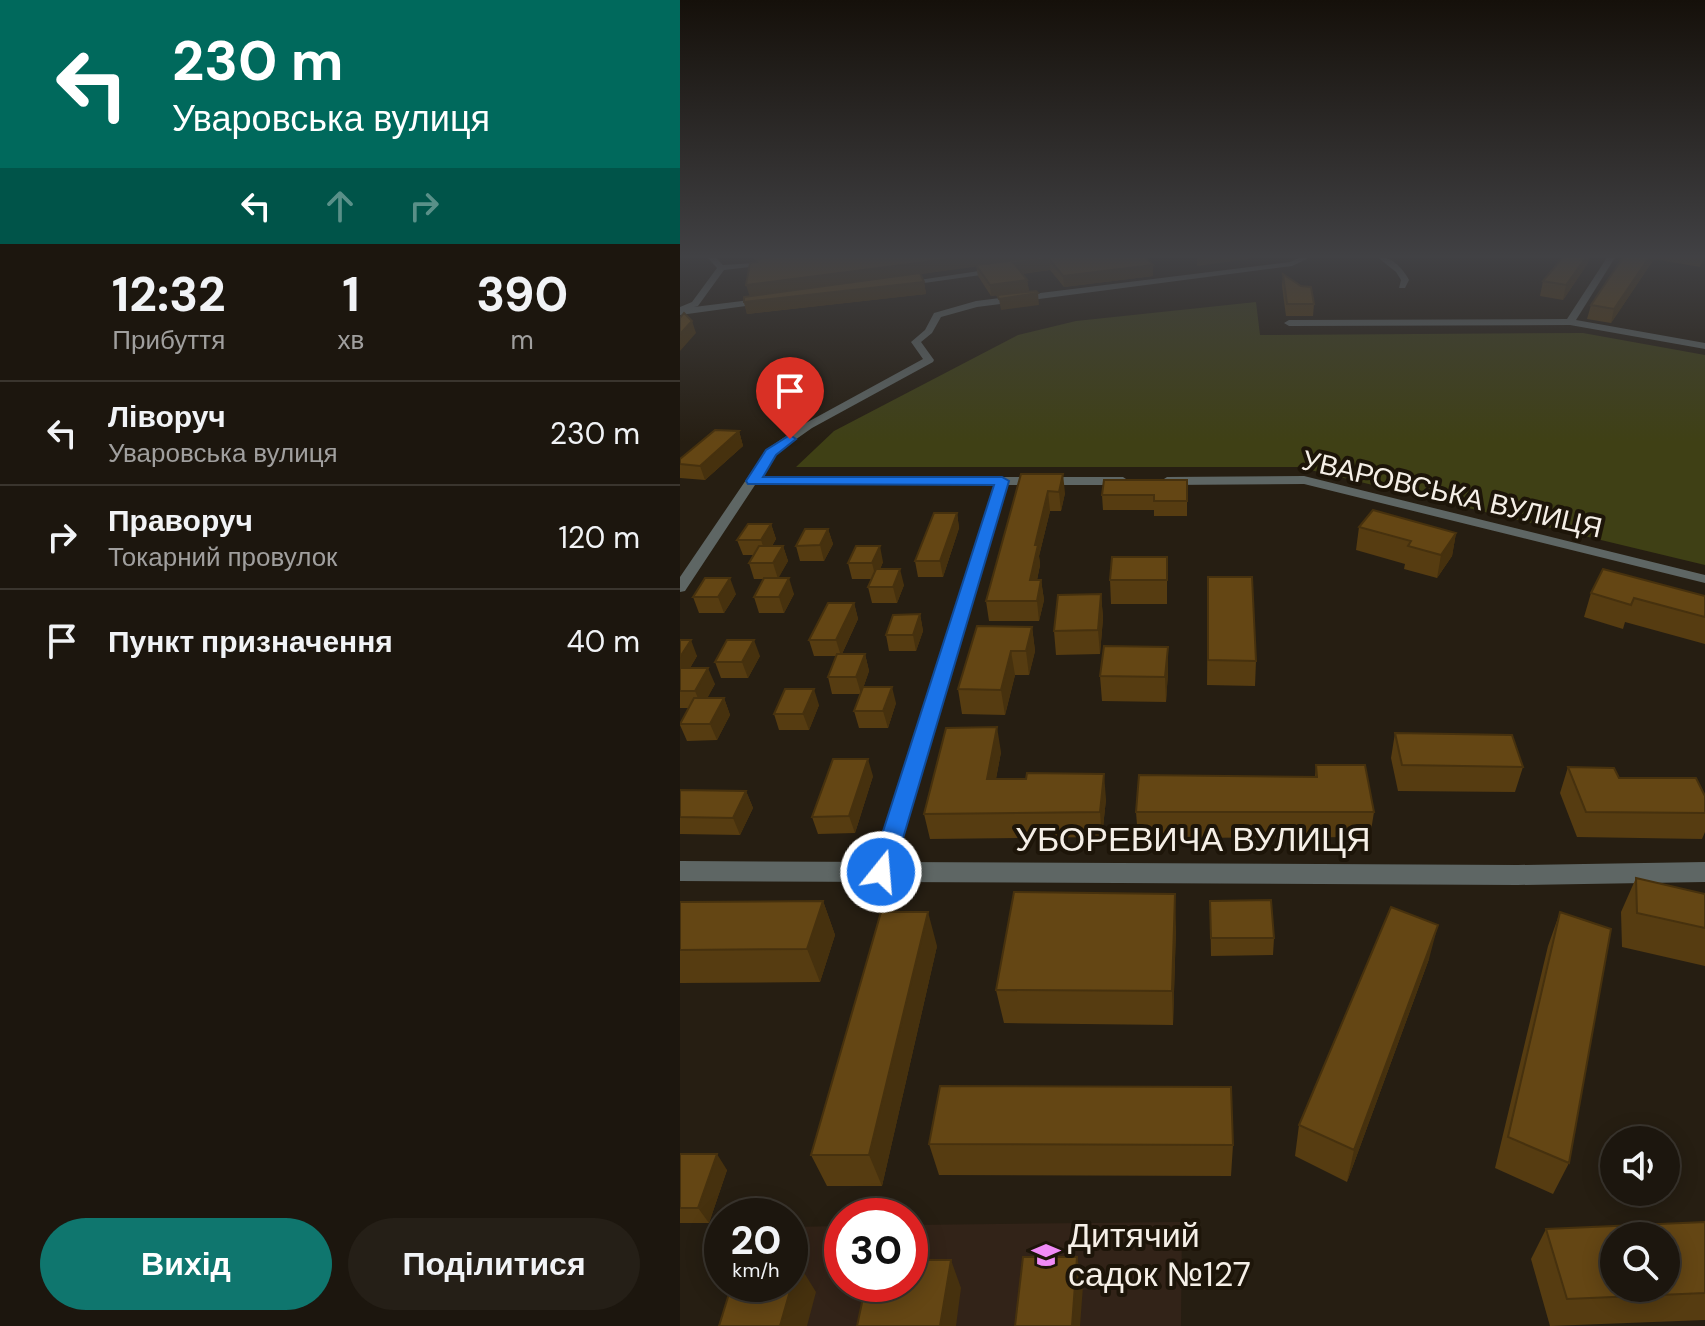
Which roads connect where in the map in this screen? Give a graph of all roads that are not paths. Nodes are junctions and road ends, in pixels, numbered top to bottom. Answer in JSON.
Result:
{"nodes":[{"id":1,"x":936,"y":318,"type":"edge"},
{"id":2,"x":1573,"y":318,"type":"edge"},
{"id":3,"x":1570,"y":322,"type":"junction"},
{"id":4,"x":1289,"y":323,"type":"dead end"},
{"id":5,"x":1705,"y":346,"type":"edge"},
{"id":6,"x":753,"y":481,"type":"junction"},
{"id":7,"x":1002,"y":481,"type":"junction"},
{"id":8,"x":1705,"y":579,"type":"edge"},
{"id":9,"x":680,"y":588,"type":"edge"},
{"id":10,"x":680,"y":871,"type":"edge"},
{"id":11,"x":881,"y":872,"type":"junction"},
{"id":12,"x":1705,"y":872,"type":"edge"}],
"edges":[{"from":1,"to":6,"type":"street"},
{"from":2,"to":3,"type":"street"},
{"from":3,"to":4,"type":"street"},
{"from":3,"to":5,"type":"street"},
{"from":6,"to":7,"type":"street","name":"УВАРОВСЬКА ВУЛИЦЯ"},
{"from":6,"to":9,"type":"street"},
{"from":7,"to":8,"type":"street","name":"УВАРОВСЬКА ВУЛИЦЯ"},
{"from":7,"to":11,"type":"street"},
{"from":10,"to":11,"type":"street","name":"УБОРЕВИЧА ВУЛИЦЯ"},
{"from":11,"to":12,"type":"street","name":"УБОРЕВИЧА ВУЛИЦЯ"}]}
